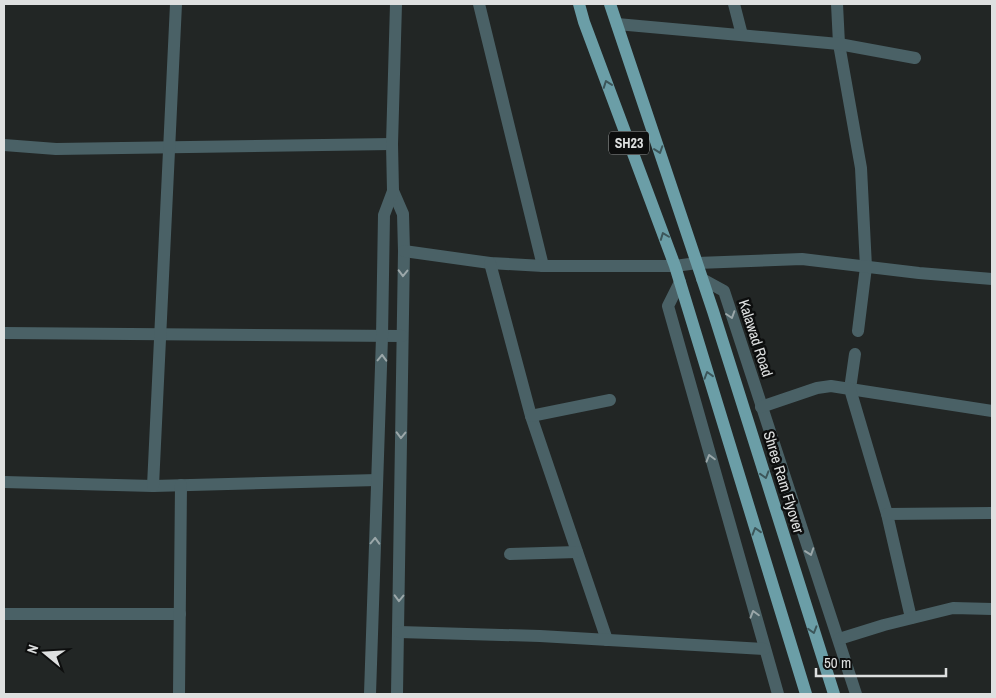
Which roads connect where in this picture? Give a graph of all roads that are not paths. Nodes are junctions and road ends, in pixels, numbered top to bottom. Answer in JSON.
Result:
{"nodes":[{"id":1,"x":176,"y":4,"type":"edge"},
{"id":2,"x":396,"y":4,"type":"edge"},
{"id":3,"x":479,"y":4,"type":"edge"},
{"id":4,"x":579,"y":4,"type":"edge"},
{"id":5,"x":610,"y":4,"type":"edge"},
{"id":6,"x":734,"y":4,"type":"edge"},
{"id":7,"x":837,"y":4,"type":"edge"},
{"id":8,"x":617,"y":24,"type":"junction"},
{"id":9,"x":742,"y":35,"type":"junction"},
{"id":10,"x":840,"y":44,"type":"junction"},
{"id":11,"x":915,"y":58,"type":"dead end"},
{"id":12,"x":392,"y":144,"type":"junction"},
{"id":13,"x":4,"y":145,"type":"edge"},
{"id":14,"x":169,"y":147,"type":"junction"},
{"id":15,"x":393,"y":191,"type":"junction"},
{"id":16,"x":404,"y":252,"type":"junction"},
{"id":17,"x":697,"y":263,"type":"junction"},
{"id":18,"x":490,"y":264,"type":"junction"},
{"id":19,"x":543,"y":266,"type":"junction"},
{"id":20,"x":674,"y":266,"type":"junction"},
{"id":21,"x":866,"y":267,"type":"junction"},
{"id":22,"x":702,"y":279,"type":"junction"},
{"id":23,"x":992,"y":279,"type":"edge"},
{"id":24,"x":680,"y":282,"type":"junction"},
{"id":25,"x":858,"y":331,"type":"dead end"},
{"id":26,"x":4,"y":333,"type":"edge"},
{"id":27,"x":160,"y":334,"type":"junction"},
{"id":28,"x":402,"y":336,"type":"junction"},
{"id":29,"x":382,"y":337,"type":"junction"},
{"id":30,"x":855,"y":354,"type":"dead end"},
{"id":31,"x":850,"y":389,"type":"junction"},
{"id":32,"x":610,"y":400,"type":"dead end"},
{"id":33,"x":761,"y":407,"type":"junction"},
{"id":34,"x":992,"y":411,"type":"edge"},
{"id":35,"x":531,"y":416,"type":"junction"},
{"id":36,"x":376,"y":480,"type":"junction"},
{"id":37,"x":4,"y":482,"type":"edge"},
{"id":38,"x":181,"y":485,"type":"junction"},
{"id":39,"x":152,"y":486,"type":"junction"},
{"id":40,"x":992,"y":513,"type":"edge"},
{"id":41,"x":887,"y":514,"type":"junction"},
{"id":42,"x":577,"y":552,"type":"junction"},
{"id":43,"x":510,"y":554,"type":"dead end"},
{"id":44,"x":992,"y":610,"type":"edge"},
{"id":45,"x":4,"y":614,"type":"edge"},
{"id":46,"x":180,"y":614,"type":"junction"},
{"id":47,"x":911,"y":618,"type":"junction"},
{"id":48,"x":398,"y":632,"type":"junction"},
{"id":49,"x":839,"y":639,"type":"junction"},
{"id":50,"x":607,"y":640,"type":"junction"},
{"id":51,"x":764,"y":649,"type":"junction"},
{"id":52,"x":179,"y":694,"type":"edge"},
{"id":53,"x":370,"y":694,"type":"edge"},
{"id":54,"x":397,"y":694,"type":"edge"},
{"id":55,"x":778,"y":694,"type":"edge"},
{"id":56,"x":806,"y":694,"type":"edge"},
{"id":57,"x":834,"y":694,"type":"edge"},
{"id":58,"x":856,"y":694,"type":"edge"}],
"edges":[{"from":1,"to":14,"type":"street"},
{"from":2,"to":12,"type":"street"},
{"from":3,"to":19,"type":"street"},
{"from":20,"to":4,"type":"main road","number":"SH23","one_way":true},
{"from":5,"to":8,"type":"main road","number":"SH23"},
{"from":6,"to":9,"type":"street"},
{"from":7,"to":10,"type":"street"},
{"from":8,"to":9,"type":"street"},
{"from":8,"to":17,"type":"main road","number":"SH23","one_way":true},
{"from":9,"to":10,"type":"street"},
{"from":10,"to":11,"type":"street"},
{"from":10,"to":21,"type":"street"},
{"from":12,"to":14,"type":"street"},
{"from":12,"to":15,"type":"street"},
{"from":13,"to":14,"type":"street"},
{"from":14,"to":27,"type":"street"},
{"from":15,"to":16,"type":"street"},
{"from":15,"to":29,"type":"street"},
{"from":16,"to":18,"type":"street"},
{"from":16,"to":28,"type":"street","one_way":true},
{"from":17,"to":20,"type":"street"},
{"from":17,"to":21,"type":"street"},
{"from":17,"to":22,"type":"main road","number":"SH23"},
{"from":18,"to":19,"type":"street"},
{"from":18,"to":35,"type":"street"},
{"from":19,"to":20,"type":"street"},
{"from":20,"to":24,"type":"main road","number":"SH23"},
{"from":21,"to":23,"type":"street"},
{"from":21,"to":25,"type":"street"},
{"from":22,"to":33,"type":"street","name":"Kalawad Road","one_way":true},
{"from":22,"to":57,"type":"main road","name":"Shree Ram Flyover","one_way":true},
{"from":51,"to":24,"type":"street","one_way":true},
{"from":56,"to":24,"type":"main road","one_way":true},
{"from":26,"to":27,"type":"street"},
{"from":27,"to":29,"type":"street"},
{"from":27,"to":39,"type":"street"},
{"from":28,"to":29,"type":"street"},
{"from":28,"to":48,"type":"street","one_way":true},
{"from":36,"to":29,"type":"street","one_way":true},
{"from":30,"to":31,"type":"street"},
{"from":31,"to":33,"type":"street"},
{"from":31,"to":34,"type":"street"},
{"from":31,"to":41,"type":"street"},
{"from":32,"to":35,"type":"street"},
{"from":33,"to":49,"type":"street","name":"Kalawad Road","one_way":true},
{"from":35,"to":42,"type":"street"},
{"from":36,"to":38,"type":"street"},
{"from":53,"to":36,"type":"street","one_way":true},
{"from":37,"to":39,"type":"street"},
{"from":38,"to":39,"type":"street"},
{"from":38,"to":46,"type":"street"},
{"from":40,"to":41,"type":"street"},
{"from":41,"to":47,"type":"street"},
{"from":42,"to":43,"type":"street"},
{"from":42,"to":50,"type":"street"},
{"from":44,"to":47,"type":"street"},
{"from":45,"to":46,"type":"street"},
{"from":46,"to":52,"type":"street"},
{"from":47,"to":49,"type":"street"},
{"from":48,"to":50,"type":"street"},
{"from":48,"to":54,"type":"street"},
{"from":49,"to":58,"type":"street","name":"Kalawad Road"},
{"from":50,"to":51,"type":"street"},
{"from":51,"to":55,"type":"street"}]}
